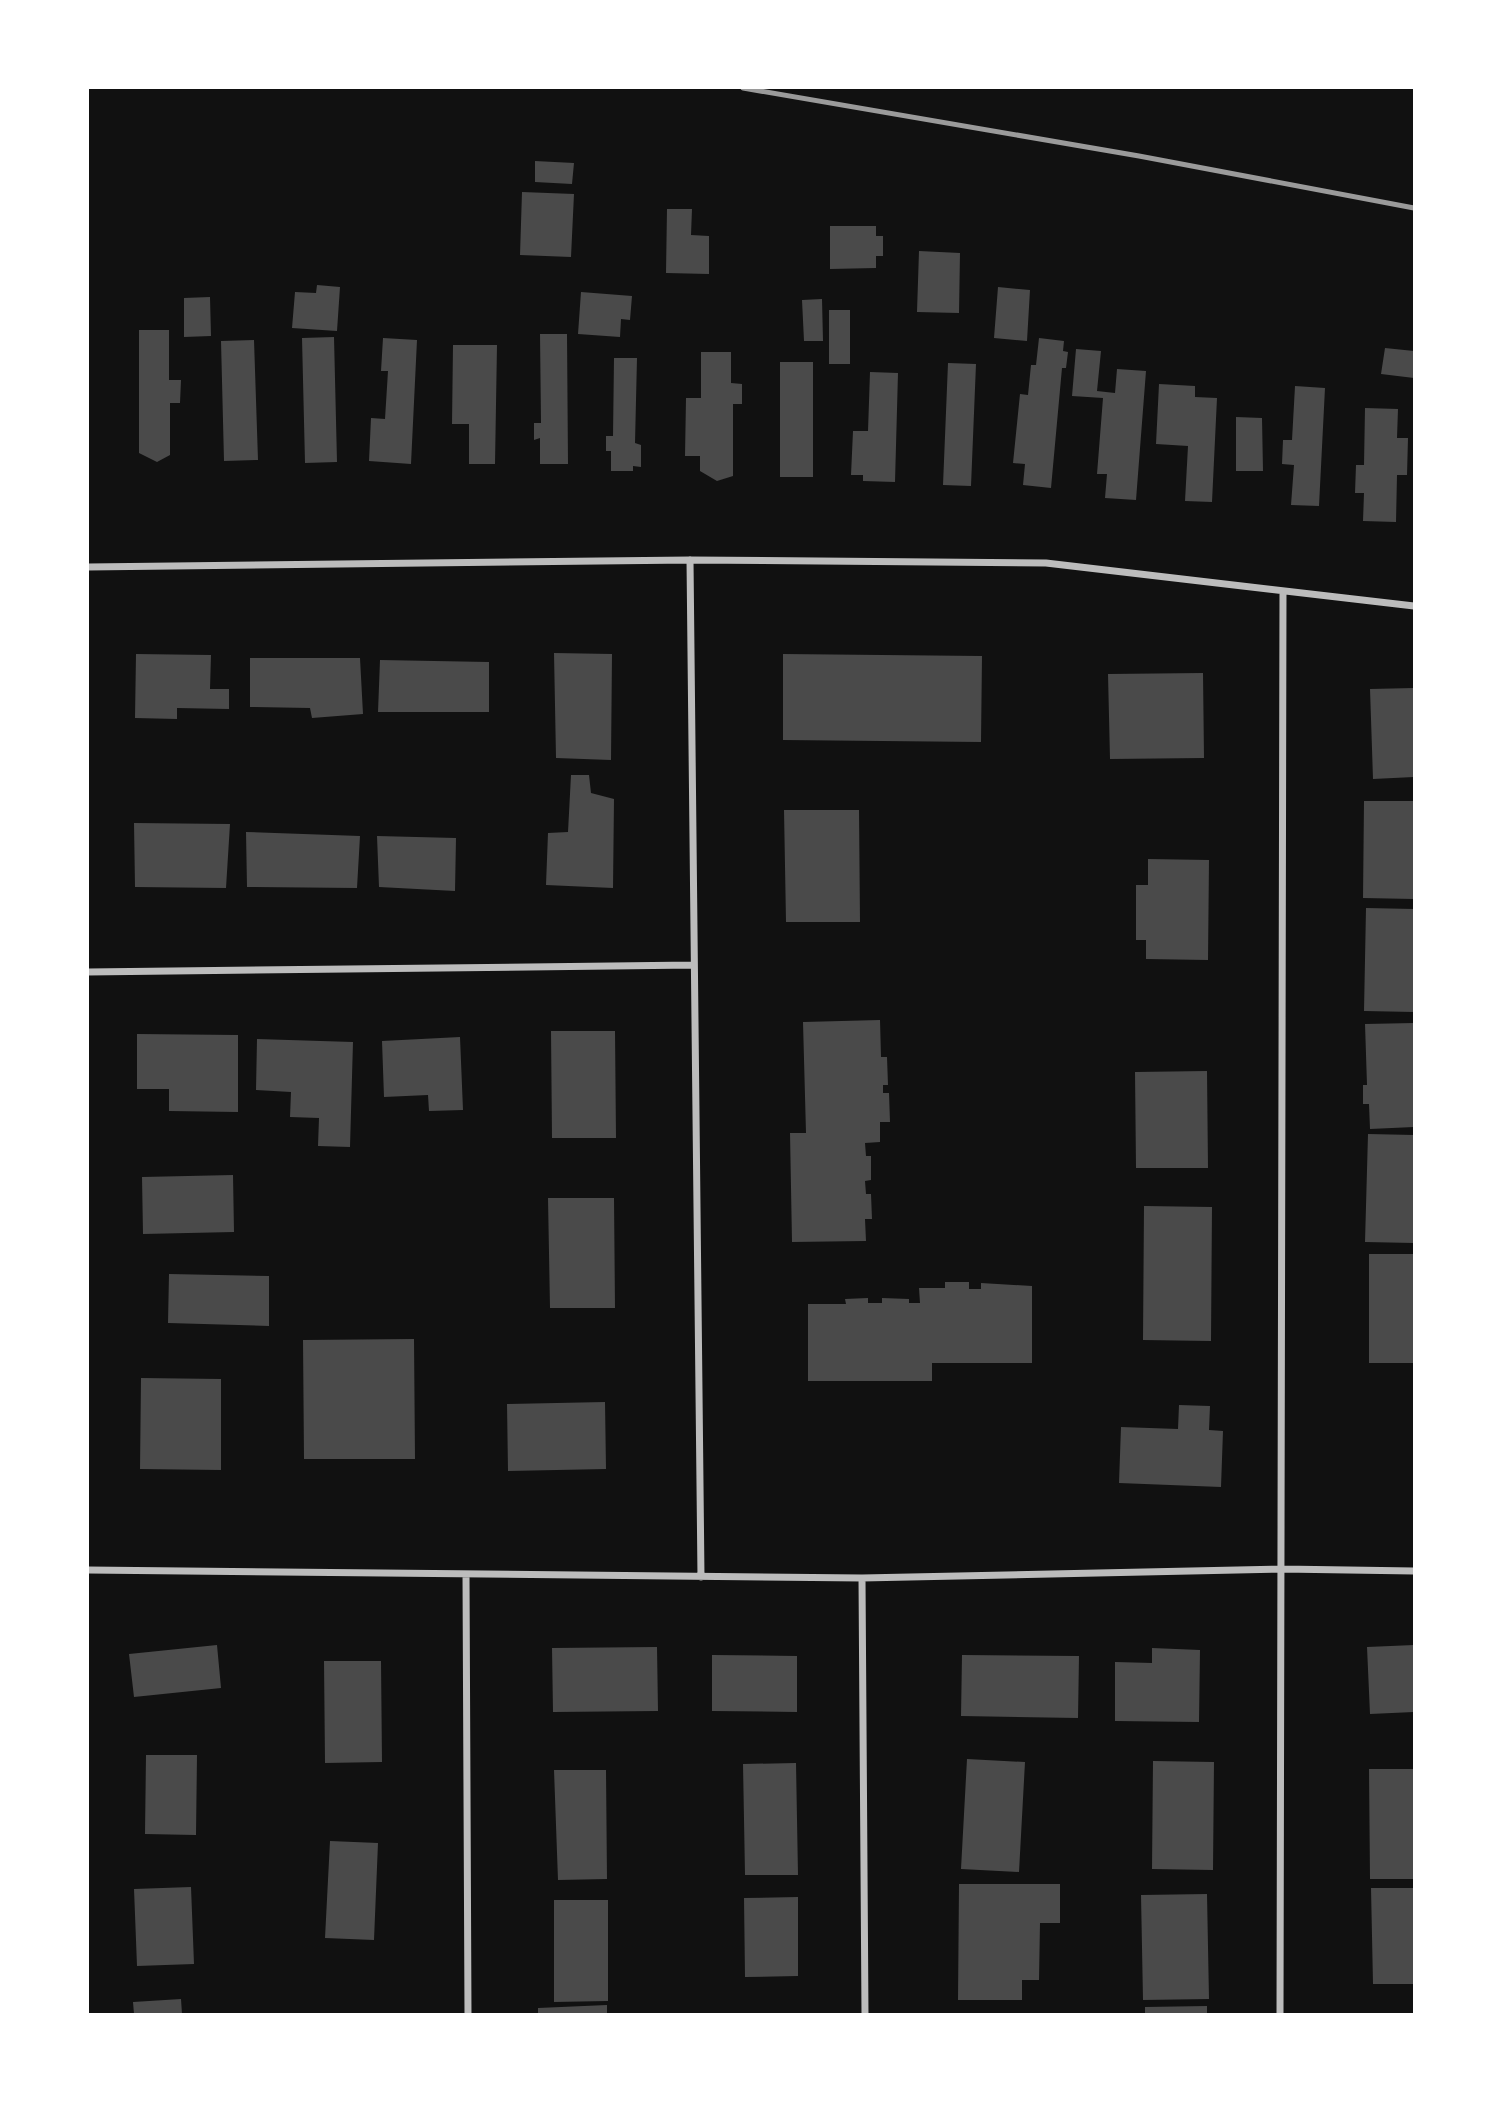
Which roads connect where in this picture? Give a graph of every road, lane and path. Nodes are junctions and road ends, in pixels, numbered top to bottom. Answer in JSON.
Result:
{"nodes":[{"id":1,"x":690,"y":560,"type":"junction"},
{"id":2,"x":88,"y":567,"type":"edge"},
{"id":3,"x":1283,"y":591,"type":"junction"},
{"id":4,"x":1415,"y":606,"type":"edge"},
{"id":5,"x":694,"y":965,"type":"junction"},
{"id":6,"x":88,"y":972,"type":"edge"},
{"id":7,"x":1282,"y":1569,"type":"junction"},
{"id":8,"x":88,"y":1570,"type":"edge"},
{"id":9,"x":1415,"y":1571,"type":"edge"},
{"id":10,"x":466,"y":1574,"type":"junction"},
{"id":11,"x":701,"y":1577,"type":"junction"},
{"id":12,"x":862,"y":1578,"type":"junction"},
{"id":13,"x":468,"y":2014,"type":"edge"},
{"id":14,"x":865,"y":2014,"type":"edge"},
{"id":15,"x":1280,"y":2014,"type":"edge"}],
"edges":[{"from":1,"to":2,"type":"street"},
{"from":1,"to":3,"type":"street"},
{"from":1,"to":5,"type":"street"},
{"from":3,"to":4,"type":"street"},
{"from":3,"to":7,"type":"street"},
{"from":5,"to":6,"type":"street"},
{"from":5,"to":11,"type":"street"},
{"from":7,"to":9,"type":"street"},
{"from":7,"to":12,"type":"street"},
{"from":7,"to":15,"type":"street"},
{"from":8,"to":10,"type":"street"},
{"from":10,"to":11,"type":"street"},
{"from":10,"to":13,"type":"street"},
{"from":11,"to":12,"type":"street"},
{"from":12,"to":14,"type":"street"}]}
